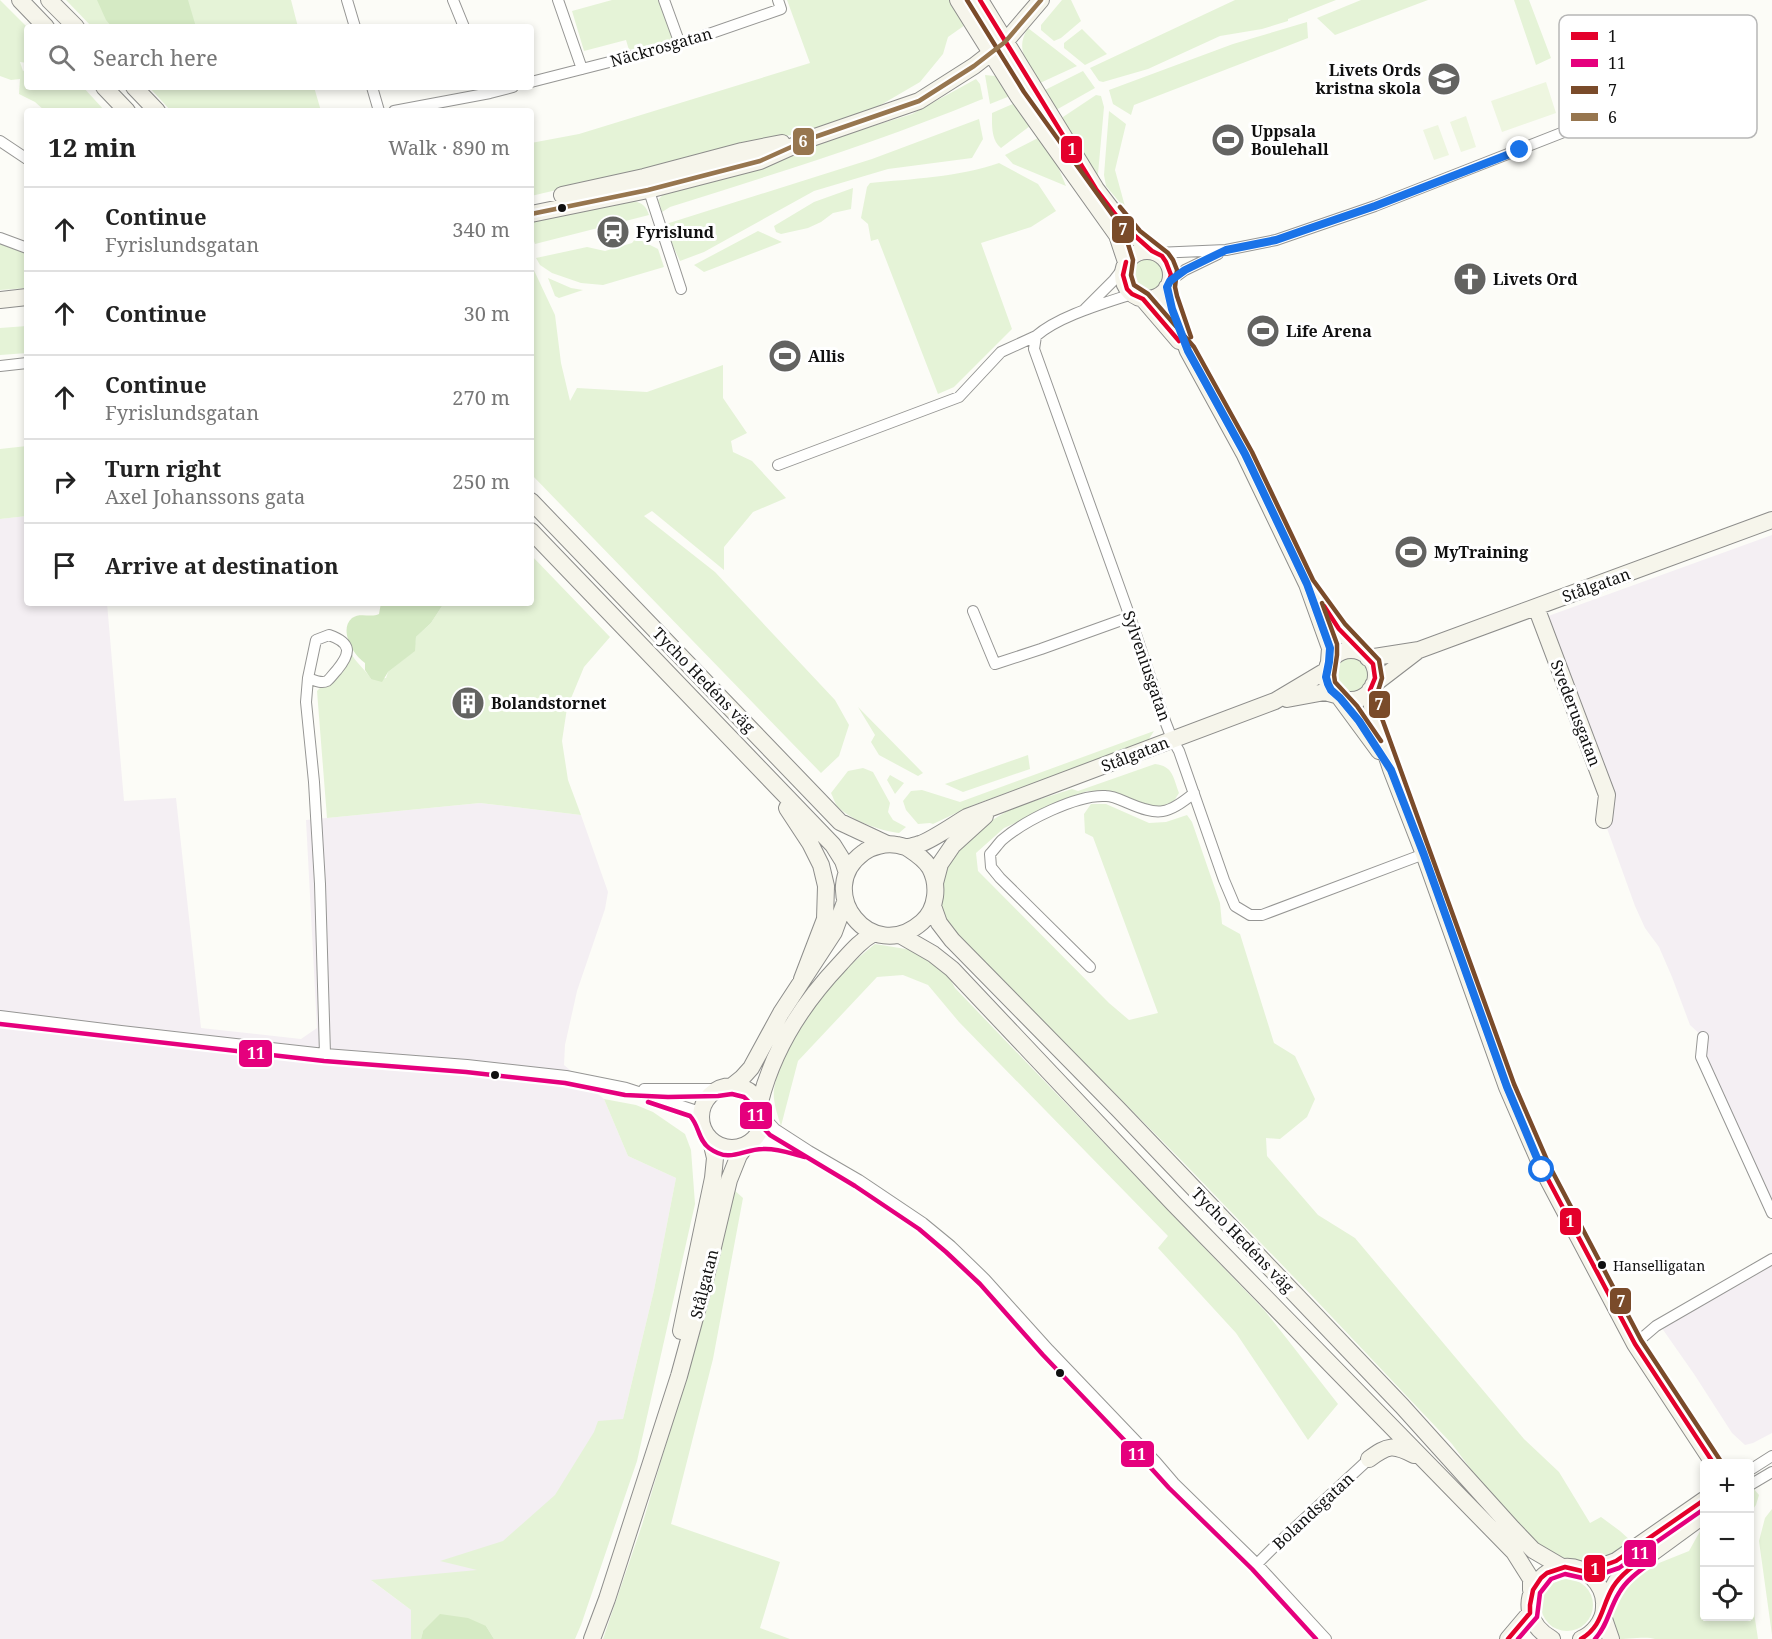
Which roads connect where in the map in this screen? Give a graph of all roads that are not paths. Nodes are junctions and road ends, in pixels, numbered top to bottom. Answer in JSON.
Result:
{"nodes":[{"id":1,"x":20,"y":0,"type":"edge"},
{"id":2,"x":50,"y":0,"type":"edge"},
{"id":3,"x":347,"y":0,"type":"edge"},
{"id":4,"x":453,"y":0,"type":"edge"},
{"id":5,"x":558,"y":0,"type":"edge"},
{"id":6,"x":664,"y":0,"type":"edge"},
{"id":7,"x":778,"y":0,"type":"edge"},
{"id":8,"x":958,"y":0,"type":"edge"},
{"id":9,"x":980,"y":0,"type":"edge"},
{"id":10,"x":1041,"y":0,"type":"edge"},
{"id":11,"x":43,"y":24,"type":"edge"},
{"id":12,"x":73,"y":24,"type":"edge"},
{"id":13,"x":354,"y":24,"type":"edge"},
{"id":14,"x":463,"y":24,"type":"edge"},
{"id":15,"x":1005,"y":42,"type":"junction"},
{"id":16,"x":680,"y":44,"type":"junction"},
{"id":17,"x":991,"y":54,"type":"junction"},
{"id":18,"x":582,"y":69,"type":"junction"},
{"id":19,"x":534,"y":81,"type":"edge"},
{"id":20,"x":107,"y":90,"type":"edge"},
{"id":21,"x":137,"y":90,"type":"edge"},
{"id":22,"x":373,"y":90,"type":"edge"},
{"id":23,"x":488,"y":90,"type":"edge"},
{"id":24,"x":124,"y":108,"type":"edge"},
{"id":25,"x":154,"y":108,"type":"edge"},
{"id":26,"x":378,"y":108,"type":"edge"},
{"id":27,"x":407,"y":108,"type":"edge"},
{"id":28,"x":1559,"y":133,"type":"edge"},
{"id":29,"x":0,"y":141,"type":"edge"},
{"id":30,"x":24,"y":157,"type":"edge"},
{"id":31,"x":646,"y":183,"type":"junction"},
{"id":32,"x":534,"y":202,"type":"edge"},
{"id":33,"x":534,"y":213,"type":"edge"},
{"id":34,"x":0,"y":238,"type":"edge"},
{"id":35,"x":24,"y":247,"type":"edge"},
{"id":36,"x":1226,"y":250,"type":"junction"},
{"id":37,"x":1154,"y":252,"type":"junction"},
{"id":38,"x":1125,"y":264,"type":"junction"},
{"id":39,"x":1168,"y":284,"type":"junction"},
{"id":40,"x":681,"y":289,"type":"dead end"},
{"id":41,"x":24,"y":297,"type":"edge"},
{"id":42,"x":1138,"y":297,"type":"junction"},
{"id":43,"x":0,"y":300,"type":"edge"},
{"id":44,"x":1080,"y":313,"type":"junction"},
{"id":45,"x":1036,"y":336,"type":"junction"},
{"id":46,"x":1188,"y":351,"type":"junction"},
{"id":47,"x":24,"y":363,"type":"edge"},
{"id":48,"x":0,"y":366,"type":"edge"},
{"id":49,"x":778,"y":465,"type":"dead end"},
{"id":50,"x":534,"y":504,"type":"edge"},
{"id":51,"x":1772,"y":520,"type":"edge"},
{"id":52,"x":534,"y":534,"type":"edge"},
{"id":53,"x":1307,"y":584,"type":"junction"},
{"id":54,"x":1536,"y":607,"type":"junction"},
{"id":55,"x":973,"y":611,"type":"dead end"},
{"id":56,"x":1130,"y":617,"type":"junction"},
{"id":57,"x":1419,"y":650,"type":"junction"},
{"id":58,"x":1365,"y":655,"type":"junction"},
{"id":59,"x":1328,"y":666,"type":"junction"},
{"id":60,"x":308,"y":678,"type":"junction"},
{"id":61,"x":1372,"y":688,"type":"junction"},
{"id":62,"x":1338,"y":696,"type":"junction"},
{"id":63,"x":1275,"y":701,"type":"junction"},
{"id":64,"x":1172,"y":739,"type":"junction"},
{"id":65,"x":759,"y":768,"type":"junction"},
{"id":66,"x":1391,"y":770,"type":"junction"},
{"id":67,"x":1194,"y":793,"type":"junction"},
{"id":68,"x":995,"y":808,"type":"junction"},
{"id":69,"x":1604,"y":820,"type":"dead end"},
{"id":70,"x":887,"y":844,"type":"junction"},
{"id":71,"x":906,"y":847,"type":"junction"},
{"id":72,"x":1424,"y":855,"type":"junction"},
{"id":73,"x":847,"y":873,"type":"junction"},
{"id":74,"x":935,"y":883,"type":"junction"},
{"id":75,"x":845,"y":902,"type":"junction"},
{"id":76,"x":933,"y":906,"type":"junction"},
{"id":77,"x":874,"y":933,"type":"junction"},
{"id":78,"x":900,"y":935,"type":"junction"},
{"id":79,"x":1090,"y":967,"type":"dead end"},
{"id":80,"x":802,"y":979,"type":"junction"},
{"id":81,"x":0,"y":1016,"type":"edge"},
{"id":82,"x":1703,"y":1037,"type":"dead end"},
{"id":83,"x":325,"y":1054,"type":"junction"},
{"id":84,"x":626,"y":1088,"type":"junction"},
{"id":85,"x":725,"y":1088,"type":"junction"},
{"id":86,"x":762,"y":1109,"type":"junction"},
{"id":87,"x":700,"y":1116,"type":"junction"},
{"id":88,"x":711,"y":1141,"type":"junction"},
{"id":89,"x":748,"y":1144,"type":"junction"},
{"id":90,"x":809,"y":1151,"type":"junction"},
{"id":91,"x":1772,"y":1213,"type":"edge"},
{"id":92,"x":1772,"y":1259,"type":"edge"},
{"id":93,"x":1635,"y":1344,"type":"junction"},
{"id":94,"x":1382,"y":1417,"type":"junction"},
{"id":95,"x":663,"y":1423,"type":"junction"},
{"id":96,"x":1772,"y":1456,"type":"edge"},
{"id":97,"x":1422,"y":1458,"type":"junction"},
{"id":98,"x":1369,"y":1459,"type":"junction"},
{"id":99,"x":1711,"y":1459,"type":"edge"},
{"id":100,"x":1754,"y":1467,"type":"edge"},
{"id":101,"x":1772,"y":1472,"type":"edge"},
{"id":102,"x":1754,"y":1482,"type":"edge"},
{"id":103,"x":1700,"y":1503,"type":"edge"},
{"id":104,"x":1700,"y":1518,"type":"edge"},
{"id":105,"x":1257,"y":1564,"type":"junction"},
{"id":106,"x":1562,"y":1567,"type":"junction"},
{"id":107,"x":1586,"y":1572,"type":"junction"},
{"id":108,"x":1532,"y":1590,"type":"junction"},
{"id":109,"x":1603,"y":1611,"type":"junction"},
{"id":110,"x":1530,"y":1613,"type":"junction"},
{"id":111,"x":592,"y":1639,"type":"edge"},
{"id":112,"x":1326,"y":1639,"type":"edge"},
{"id":113,"x":1508,"y":1639,"type":"edge"},
{"id":114,"x":1552,"y":1639,"type":"edge"},
{"id":115,"x":1581,"y":1639,"type":"edge"},
{"id":116,"x":1611,"y":1639,"type":"edge"}],
"edges":[{"from":1,"to":11,"type":"main road"},
{"from":2,"to":12,"type":"main road"},
{"from":3,"to":13,"type":"street"},
{"from":4,"to":14,"type":"street"},
{"from":5,"to":18,"type":"street"},
{"from":6,"to":16,"type":"street"},
{"from":7,"to":16,"type":"street","name":"Näckrosgatan"},
{"from":8,"to":17,"type":"main road"},
{"from":9,"to":15,"type":"main road"},
{"from":10,"to":15,"type":"main road"},
{"from":15,"to":17,"type":"main road"},
{"from":15,"to":37,"type":"main road"},
{"from":16,"to":18,"type":"street","name":"Näckrosgatan"},
{"from":17,"to":31,"type":"main road"},
{"from":17,"to":38,"type":"main road"},
{"from":18,"to":19,"type":"street","name":"Näckrosgatan"},
{"from":20,"to":24,"type":"main road"},
{"from":21,"to":25,"type":"main road"},
{"from":22,"to":26,"type":"street"},
{"from":23,"to":27,"type":"street"},
{"from":28,"to":36,"type":"street"},
{"from":29,"to":30,"type":"street"},
{"from":31,"to":32,"type":"main road"},
{"from":31,"to":33,"type":"main road"},
{"from":31,"to":40,"type":"street"},
{"from":34,"to":35,"type":"street"},
{"from":36,"to":37,"type":"street"},
{"from":36,"to":39,"type":"street"},
{"from":37,"to":38,"type":"main road"},
{"from":37,"to":39,"type":"main road"},
{"from":38,"to":42,"type":"main road"},
{"from":38,"to":44,"type":"street"},
{"from":39,"to":42,"type":"main road"},
{"from":39,"to":46,"type":"main road"},
{"from":41,"to":43,"type":"main road"},
{"from":42,"to":44,"type":"street"},
{"from":42,"to":46,"type":"main road"},
{"from":44,"to":45,"type":"street"},
{"from":45,"to":49,"type":"street"},
{"from":45,"to":56,"type":"street","name":"Sylveniusgatan"},
{"from":46,"to":53,"type":"main road"},
{"from":47,"to":48,"type":"street"},
{"from":50,"to":70,"type":"main road","name":"Tycho Hedéns väg"},
{"from":51,"to":54,"type":"main road","name":"Stålgatan"},
{"from":52,"to":65,"type":"main road","name":"Tycho Hedéns väg"},
{"from":53,"to":58,"type":"main road"},
{"from":53,"to":59,"type":"main road"},
{"from":54,"to":57,"type":"main road","name":"Stålgatan"},
{"from":54,"to":69,"type":"main road","name":"Svederusgatan"},
{"from":55,"to":56,"type":"street"},
{"from":56,"to":64,"type":"street","name":"Sylveniusgatan"},
{"from":57,"to":58,"type":"main road","name":"Stålgatan"},
{"from":57,"to":61,"type":"main road","name":"Stålgatan"},
{"from":58,"to":59,"type":"main road"},
{"from":58,"to":61,"type":"main road"},
{"from":59,"to":62,"type":"main road"},
{"from":59,"to":63,"type":"main road","name":"Stålgatan"},
{"from":60,"to":60,"type":"street"},
{"from":60,"to":83,"type":"street"},
{"from":61,"to":62,"type":"main road"},
{"from":61,"to":66,"type":"main road"},
{"from":62,"to":63,"type":"main road","name":"Stålgatan"},
{"from":62,"to":66,"type":"main road"},
{"from":63,"to":64,"type":"main road","name":"Stålgatan"},
{"from":64,"to":67,"type":"street","name":"Sylveniusgatan"},
{"from":64,"to":68,"type":"main road","name":"Stålgatan"},
{"from":65,"to":73,"type":"main road","name":"Tycho Hedéns väg"},
{"from":65,"to":80,"type":"main road"},
{"from":66,"to":72,"type":"main road"},
{"from":67,"to":72,"type":"street","name":"Sylveniusgatan"},
{"from":67,"to":79,"type":"street"},
{"from":68,"to":71,"type":"main road","name":"Stålgatan"},
{"from":68,"to":74,"type":"main road","name":"Stålgatan"},
{"from":70,"to":71,"type":"main road"},
{"from":70,"to":73,"type":"main road"},
{"from":71,"to":74,"type":"main road"},
{"from":72,"to":93,"type":"main road"},
{"from":73,"to":75,"type":"main road"},
{"from":74,"to":76,"type":"main road"},
{"from":75,"to":77,"type":"main road"},
{"from":75,"to":80,"type":"main road"},
{"from":76,"to":78,"type":"main road"},
{"from":76,"to":106,"type":"main road","name":"Tycho Hedéns väg"},
{"from":77,"to":78,"type":"main road"},
{"from":77,"to":86,"type":"main road"},
{"from":78,"to":94,"type":"main road","name":"Tycho Hedéns väg"},
{"from":80,"to":85,"type":"main road"},
{"from":81,"to":83,"type":"street"},
{"from":82,"to":91,"type":"street"},
{"from":83,"to":84,"type":"street"},
{"from":84,"to":85,"type":"street"},
{"from":84,"to":87,"type":"street"},
{"from":85,"to":86,"type":"main road"},
{"from":85,"to":87,"type":"main road"},
{"from":86,"to":89,"type":"main road"},
{"from":86,"to":90,"type":"street"},
{"from":87,"to":88,"type":"main road"},
{"from":88,"to":89,"type":"main road"},
{"from":88,"to":95,"type":"main road","name":"Stålgatan"},
{"from":89,"to":90,"type":"street"},
{"from":89,"to":95,"type":"main road","name":"Stålgatan"},
{"from":90,"to":105,"type":"street"},
{"from":92,"to":93,"type":"street"},
{"from":93,"to":99,"type":"main road"},
{"from":94,"to":97,"type":"main road","name":"Tycho Hedéns väg"},
{"from":94,"to":98,"type":"main road"},
{"from":95,"to":111,"type":"main road","name":"Stålgatan"},
{"from":96,"to":100,"type":"street"},
{"from":97,"to":98,"type":"main road"},
{"from":97,"to":108,"type":"main road","name":"Tycho Hedéns väg"},
{"from":98,"to":105,"type":"street","name":"Bolandsgatan"},
{"from":101,"to":102,"type":"street"},
{"from":103,"to":107,"type":"main road"},
{"from":104,"to":109,"type":"main road"},
{"from":105,"to":112,"type":"street"},
{"from":106,"to":107,"type":"main road","name":"Tycho Hedéns väg"},
{"from":106,"to":108,"type":"main road"},
{"from":107,"to":109,"type":"main road"},
{"from":108,"to":110,"type":"main road"},
{"from":109,"to":115,"type":"main road"},
{"from":109,"to":116,"type":"main road"},
{"from":110,"to":113,"type":"main road"},
{"from":110,"to":114,"type":"main road"}]}
